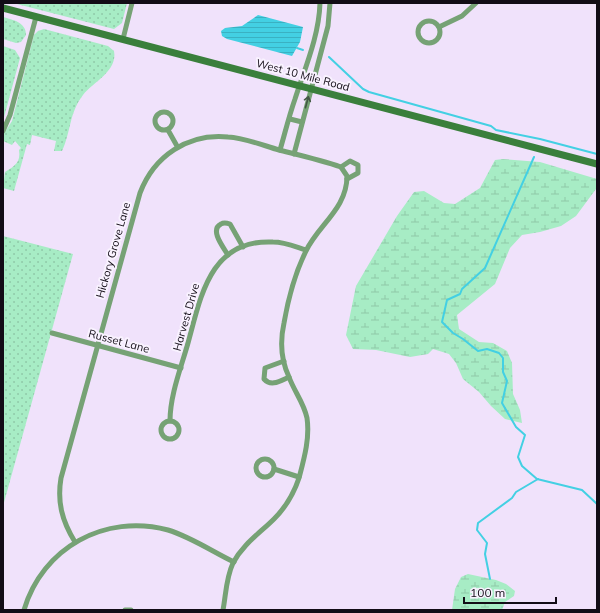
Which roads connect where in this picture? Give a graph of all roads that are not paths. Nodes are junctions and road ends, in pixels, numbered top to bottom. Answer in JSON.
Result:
{"nodes":[{"id":1,"x":132,"y":3,"type":"edge"},
{"id":2,"x":320,"y":3,"type":"edge"},
{"id":3,"x":330,"y":3,"type":"edge"},
{"id":4,"x":476,"y":3,"type":"edge"},
{"id":5,"x":3,"y":8,"type":"edge"},
{"id":6,"x":36,"y":16,"type":"junction"},
{"id":7,"x":439,"y":28,"type":"junction"},
{"id":8,"x":123,"y":39,"type":"junction"},
{"id":9,"x":312,"y":45,"type":"junction"},
{"id":10,"x":323,"y":48,"type":"junction"},
{"id":11,"x":300,"y":85,"type":"junction"},
{"id":12,"x":311,"y":88,"type":"junction"},
{"id":13,"x":290,"y":119,"type":"junction"},
{"id":14,"x":302,"y":122,"type":"junction"},
{"id":15,"x":168,"y":130,"type":"dead end"},
{"id":16,"x":3,"y":131,"type":"edge"},
{"id":17,"x":177,"y":146,"type":"junction"},
{"id":18,"x":280,"y":150,"type":"junction"},
{"id":19,"x":294,"y":154,"type":"junction"},
{"id":20,"x":597,"y":164,"type":"edge"},
{"id":21,"x":341,"y":167,"type":"junction"},
{"id":22,"x":347,"y":179,"type":"junction"},
{"id":23,"x":243,"y":247,"type":"junction"},
{"id":24,"x":306,"y":250,"type":"junction"},
{"id":25,"x":228,"y":255,"type":"junction"},
{"id":26,"x":52,"y":333,"type":"dead end"},
{"id":27,"x":97,"y":346,"type":"junction"},
{"id":28,"x":284,"y":361,"type":"junction"},
{"id":29,"x":181,"y":368,"type":"junction"},
{"id":30,"x":289,"y":377,"type":"junction"},
{"id":31,"x":170,"y":421,"type":"dead end"},
{"id":32,"x":274,"y":469,"type":"dead end"},
{"id":33,"x":299,"y":477,"type":"junction"},
{"id":34,"x":75,"y":542,"type":"junction"},
{"id":35,"x":234,"y":562,"type":"junction"},
{"id":36,"x":24,"y":610,"type":"edge"},
{"id":37,"x":125,"y":610,"type":"edge"},
{"id":38,"x":131,"y":610,"type":"edge"},
{"id":39,"x":223,"y":610,"type":"edge"}],
"edges":[{"from":1,"to":8,"type":"street"},
{"from":2,"to":9,"type":"street"},
{"from":3,"to":10,"type":"street"},
{"from":4,"to":7,"type":"street"},
{"from":5,"to":6,"type":"main road","name":"West 10 Mile Road"},
{"from":6,"to":8,"type":"main road","name":"West 10 Mile Road"},
{"from":6,"to":16,"type":"street"},
{"from":7,"to":7,"type":"street"},
{"from":8,"to":11,"type":"main road","name":"West 10 Mile Road"},
{"from":9,"to":10,"type":"street"},
{"from":9,"to":11,"type":"street"},
{"from":10,"to":12,"type":"street"},
{"from":11,"to":12,"type":"main road","name":"West 10 Mile Road"},
{"from":11,"to":13,"type":"street"},
{"from":14,"to":12,"type":"street","one_way":true},
{"from":12,"to":20,"type":"main road","name":"West 10 Mile Road"},
{"from":13,"to":14,"type":"street"},
{"from":13,"to":18,"type":"street"},
{"from":14,"to":19,"type":"street"},
{"from":15,"to":17,"type":"street"},
{"from":17,"to":18,"type":"street","name":"Hickory Grove Lane"},
{"from":17,"to":27,"type":"street","name":"Hickory Grove Lane"},
{"from":18,"to":19,"type":"street","name":"Hickory Grove Lane"},
{"from":19,"to":21,"type":"street","name":"Hickory Grove Lane"},
{"from":21,"to":22,"type":"street"},
{"from":21,"to":22,"type":"street"},
{"from":22,"to":24,"type":"street"},
{"from":23,"to":24,"type":"street","name":"Harvest Drive"},
{"from":23,"to":25,"type":"street","name":"Harvest Drive"},
{"from":23,"to":25,"type":"street"},
{"from":24,"to":28,"type":"street"},
{"from":25,"to":29,"type":"street","name":"Harvest Drive"},
{"from":26,"to":27,"type":"street","name":"Russet Lane"},
{"from":27,"to":29,"type":"street","name":"Russet Lane"},
{"from":27,"to":34,"type":"street","name":"Hickory Grove Lane"},
{"from":28,"to":30,"type":"street"},
{"from":28,"to":30,"type":"street"},
{"from":29,"to":31,"type":"street","name":"Harvest Drive"},
{"from":30,"to":33,"type":"street"},
{"from":32,"to":33,"type":"street"},
{"from":33,"to":35,"type":"street"},
{"from":34,"to":35,"type":"street"},
{"from":34,"to":36,"type":"street"},
{"from":35,"to":39,"type":"street"},
{"from":37,"to":38,"type":"street"}]}
